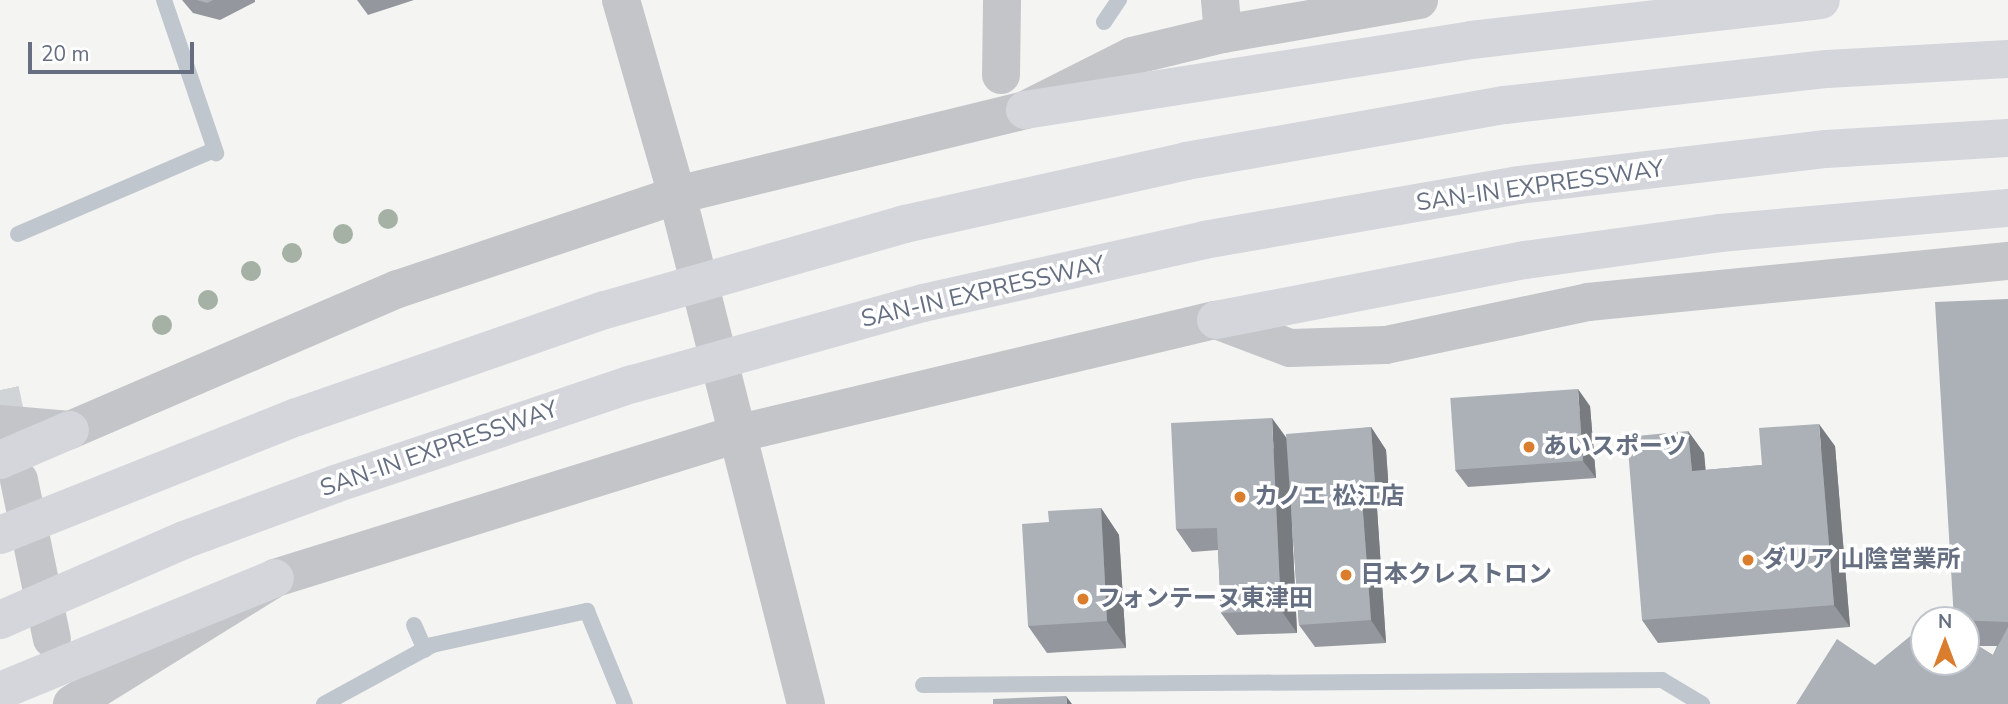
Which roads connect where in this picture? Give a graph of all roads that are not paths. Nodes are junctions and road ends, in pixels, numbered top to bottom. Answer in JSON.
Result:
{"nodes":[{"id":1,"x":621,"y":0,"type":"edge"},
{"id":2,"x":1002,"y":0,"type":"edge"},
{"id":3,"x":1419,"y":0,"type":"edge"},
{"id":4,"x":1821,"y":0,"type":"edge"},
{"id":5,"x":1222,"y":17,"type":"edge"},
{"id":6,"x":2008,"y":59,"type":"edge"},
{"id":7,"x":1001,"y":75,"type":"dead end"},
{"id":8,"x":1025,"y":110,"type":"junction"},
{"id":9,"x":2008,"y":138,"type":"edge"},
{"id":10,"x":677,"y":195,"type":"junction"},
{"id":11,"x":2008,"y":208,"type":"edge"},
{"id":12,"x":2008,"y":261,"type":"edge"},
{"id":13,"x":1216,"y":320,"type":"junction"},
{"id":14,"x":0,"y":424,"type":"edge"},
{"id":15,"x":70,"y":430,"type":"junction"},
{"id":16,"x":736,"y":434,"type":"junction"},
{"id":17,"x":9,"y":470,"type":"edge"},
{"id":18,"x":0,"y":535,"type":"edge"},
{"id":19,"x":275,"y":578,"type":"junction"},
{"id":20,"x":0,"y":620,"type":"edge"},
{"id":21,"x":52,"y":639,"type":"dead end"},
{"id":22,"x":0,"y":691,"type":"edge"},
{"id":23,"x":72,"y":704,"type":"edge"},
{"id":24,"x":806,"y":704,"type":"edge"}],
"edges":[{"from":1,"to":10,"type":"street"},
{"from":2,"to":7,"type":"street"},
{"from":3,"to":5,"type":"street"},
{"from":4,"to":8,"type":"highway"},
{"from":5,"to":8,"type":"street"},
{"from":6,"to":18,"type":"highway"},
{"from":8,"to":10,"type":"street"},
{"from":9,"to":20,"type":"highway","name":"SAN-IN EXPRESSWAY"},
{"from":10,"to":15,"type":"street"},
{"from":10,"to":16,"type":"street"},
{"from":11,"to":13,"type":"highway"},
{"from":12,"to":13,"type":"street"},
{"from":13,"to":16,"type":"street"},
{"from":14,"to":15,"type":"street"},
{"from":15,"to":17,"type":"highway"},
{"from":16,"to":19,"type":"street"},
{"from":16,"to":24,"type":"street"},
{"from":17,"to":21,"type":"street"},
{"from":19,"to":22,"type":"highway"},
{"from":19,"to":23,"type":"street"}]}
